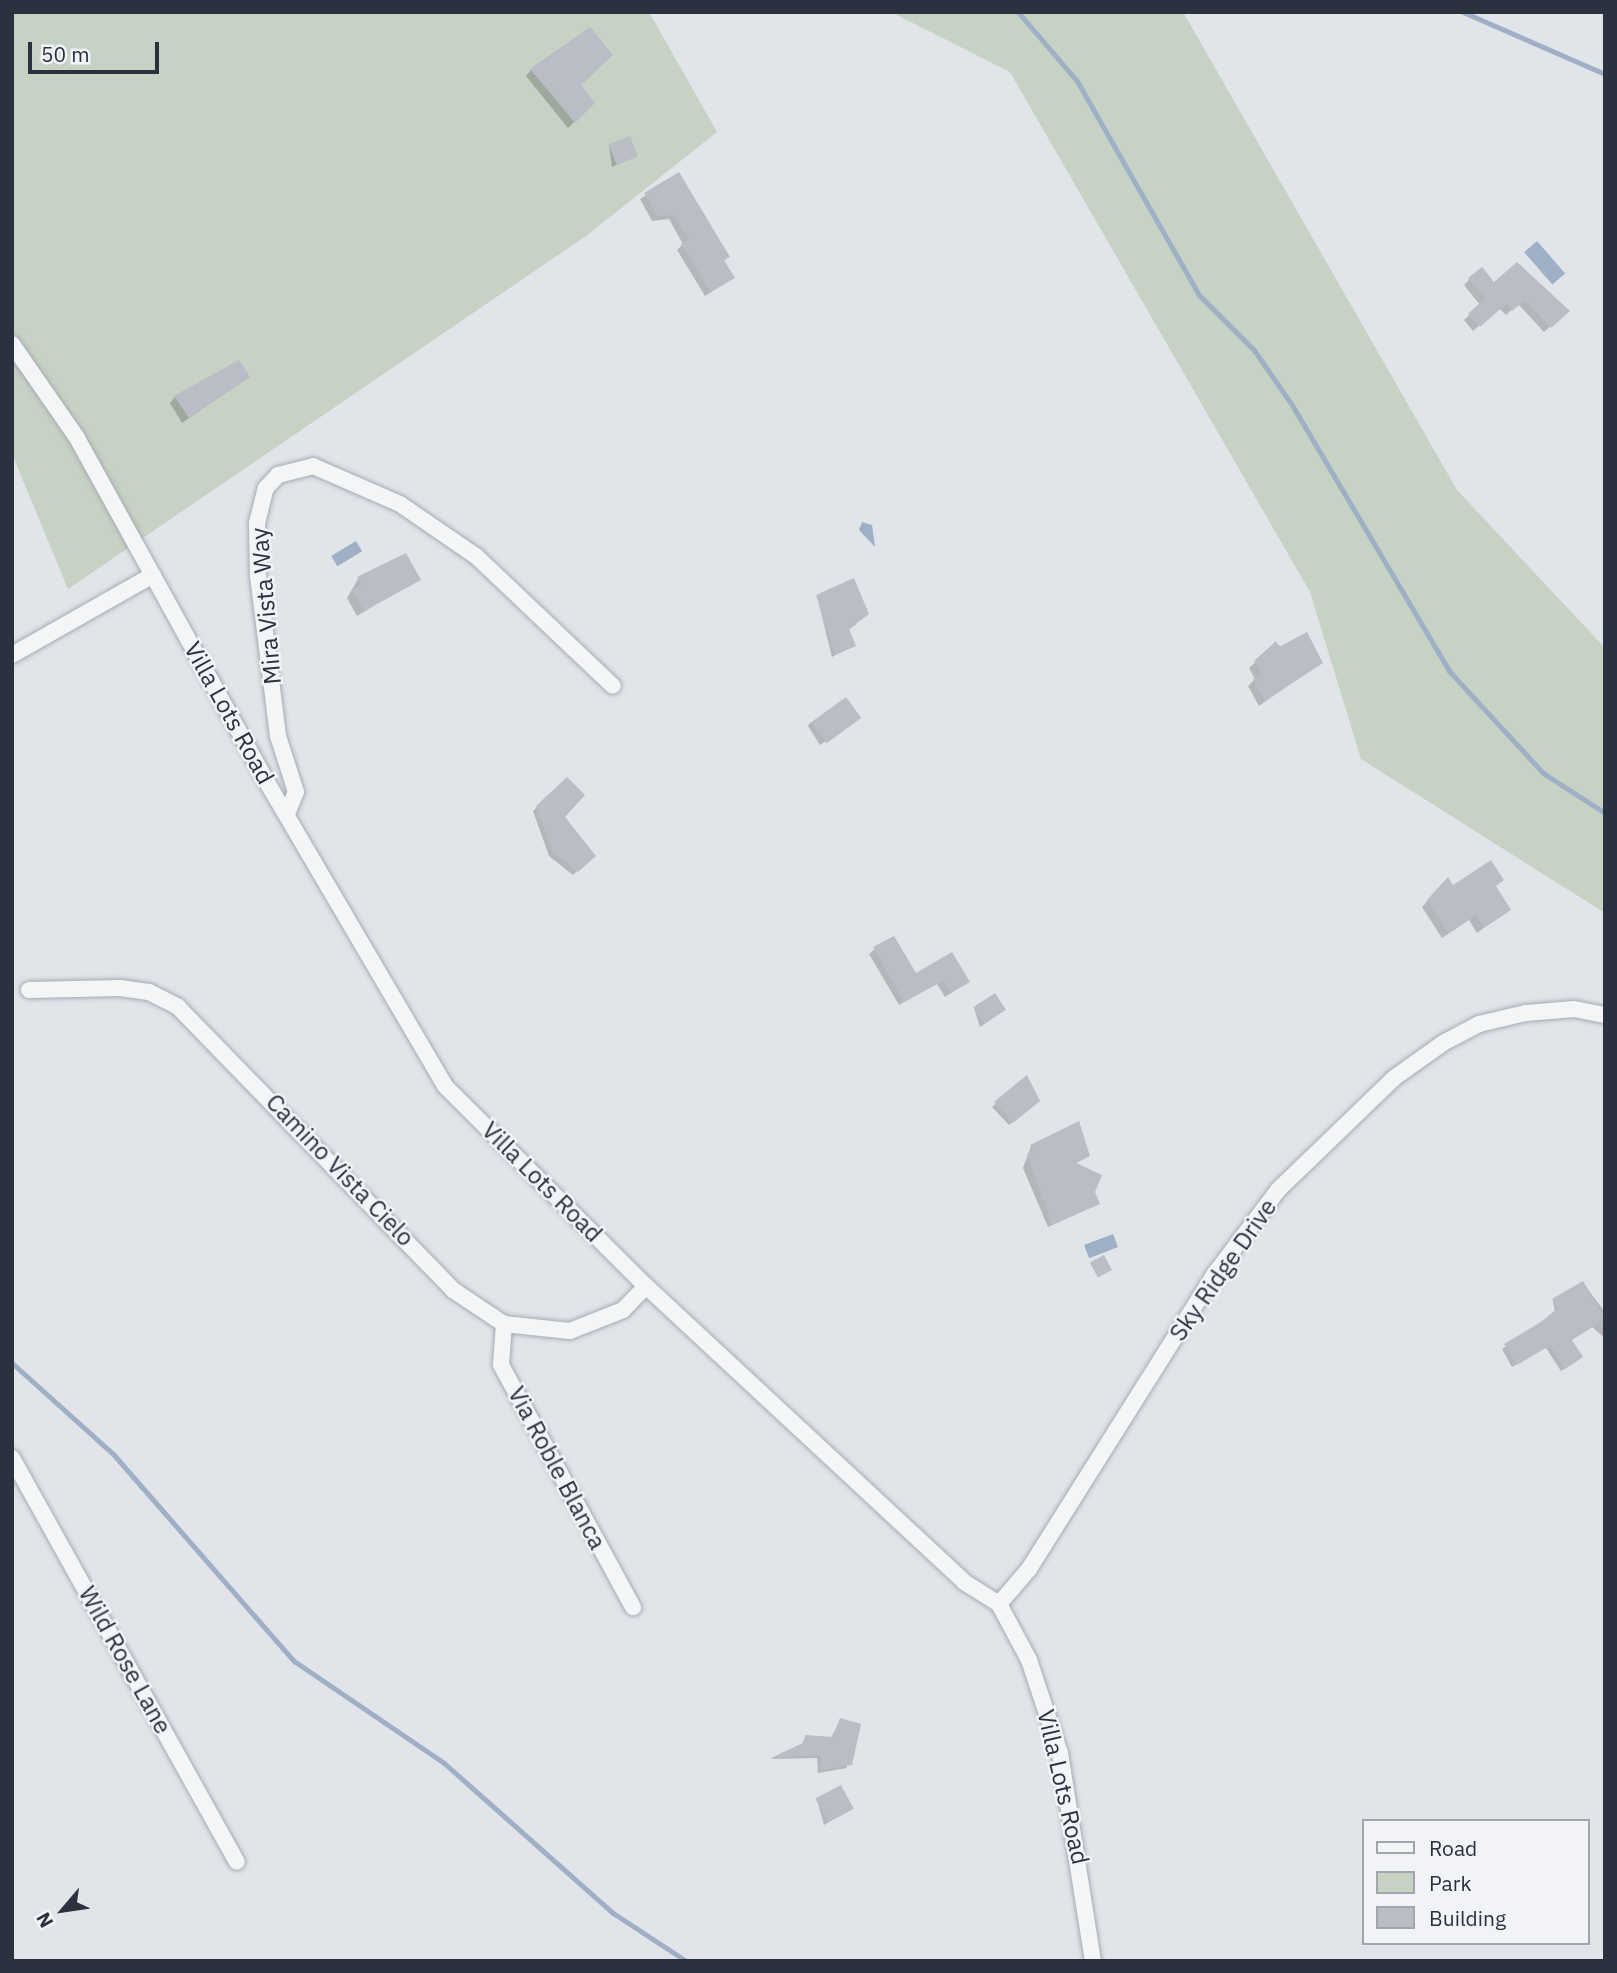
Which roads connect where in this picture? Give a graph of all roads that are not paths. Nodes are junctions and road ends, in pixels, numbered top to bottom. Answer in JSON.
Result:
{"nodes":[{"id":1,"x":12,"y":344,"type":"edge"},
{"id":2,"x":153,"y":575,"type":"junction"},
{"id":3,"x":12,"y":655,"type":"edge"},
{"id":4,"x":613,"y":686,"type":"dead end"},
{"id":5,"x":287,"y":814,"type":"junction"},
{"id":6,"x":29,"y":990,"type":"dead end"},
{"id":7,"x":1605,"y":1015,"type":"edge"},
{"id":8,"x":646,"y":1286,"type":"junction"},
{"id":9,"x":504,"y":1324,"type":"junction"},
{"id":10,"x":12,"y":1458,"type":"edge"},
{"id":11,"x":999,"y":1604,"type":"junction"},
{"id":12,"x":633,"y":1607,"type":"dead end"},
{"id":13,"x":237,"y":1862,"type":"dead end"},
{"id":14,"x":1093,"y":1961,"type":"edge"}],
"edges":[{"from":1,"to":2,"type":"street","name":"Villa Lots Road"},
{"from":2,"to":3,"type":"street"},
{"from":2,"to":5,"type":"street","name":"Villa Lots Road"},
{"from":4,"to":5,"type":"street","name":"Mira Vista Way"},
{"from":5,"to":8,"type":"street","name":"Villa Lots Road"},
{"from":6,"to":9,"type":"street","name":"Camino Vista Cielo"},
{"from":7,"to":11,"type":"street","name":"Sky Ridge Drive"},
{"from":8,"to":9,"type":"street","name":"Camino Vista Cielo"},
{"from":8,"to":11,"type":"street","name":"Villa Lots Road"},
{"from":9,"to":12,"type":"street","name":"Via Roble Blanca"},
{"from":10,"to":13,"type":"street","name":"Wild Rose Lane"},
{"from":11,"to":14,"type":"street","name":"Villa Lots Road"}]}
